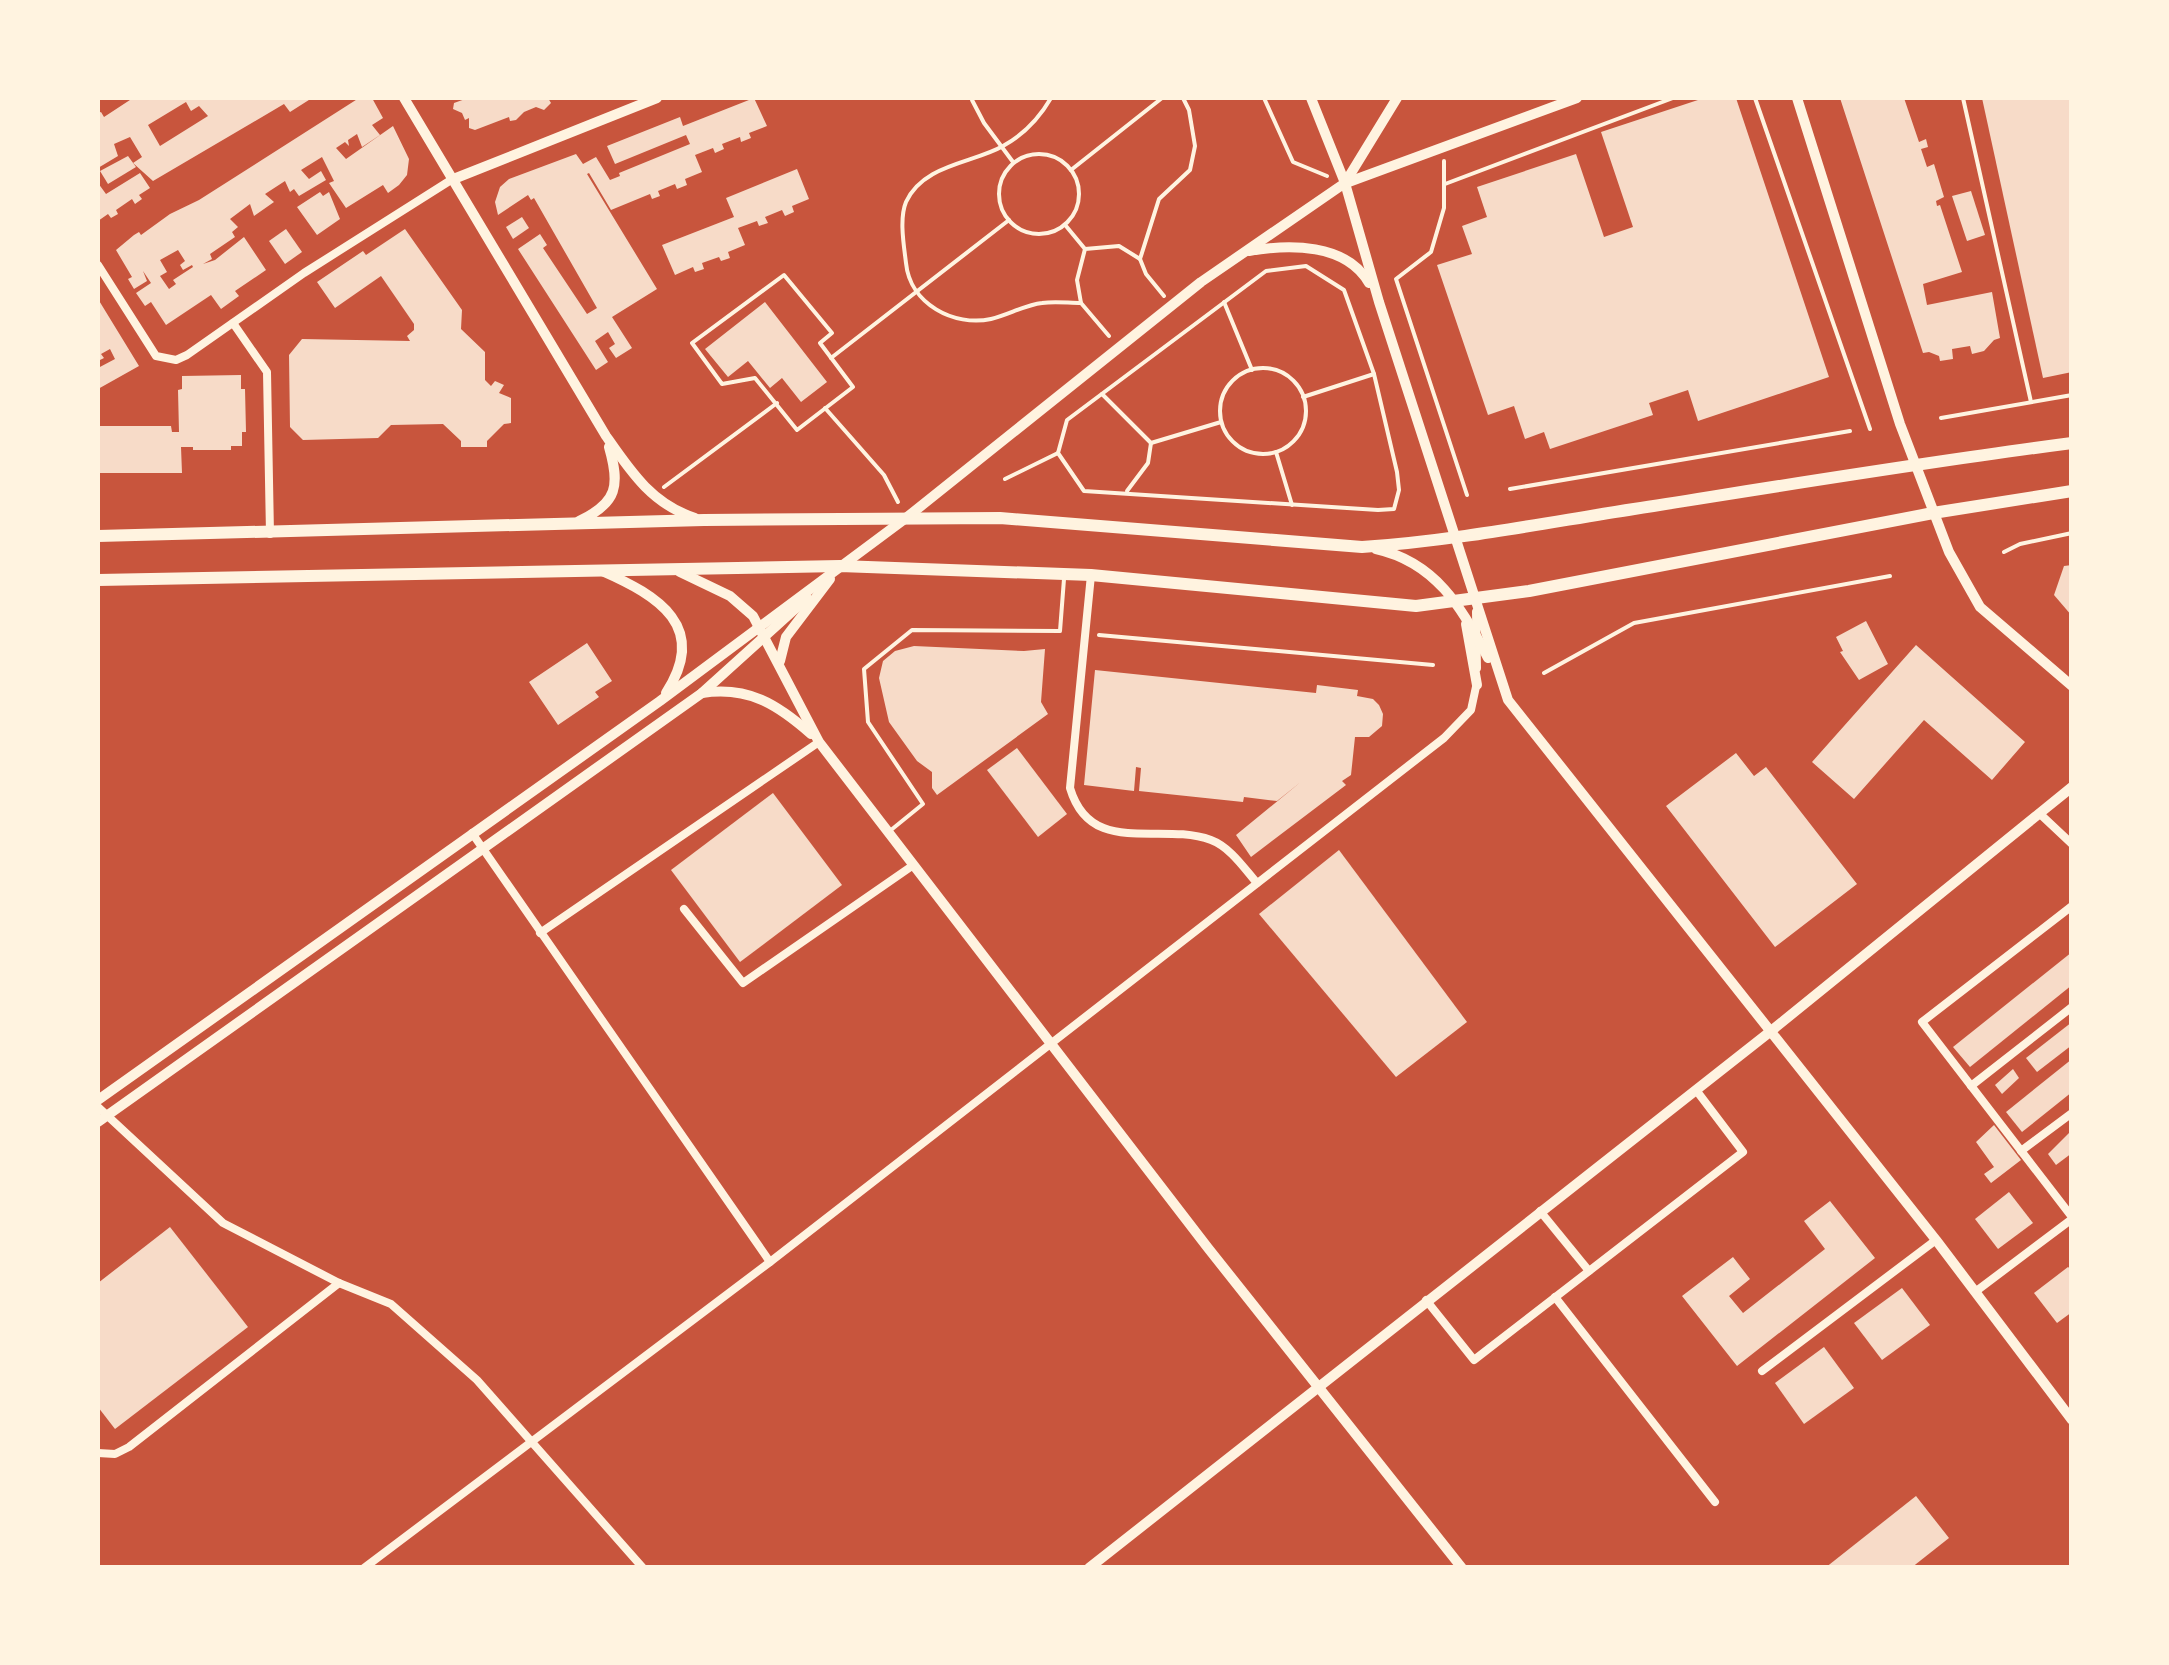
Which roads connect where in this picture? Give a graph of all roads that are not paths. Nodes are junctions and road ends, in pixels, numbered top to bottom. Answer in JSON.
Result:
{"nodes":[{"id":1,"x":404,"y":98,"type":"edge"},
{"id":2,"x":657,"y":98,"type":"edge"},
{"id":3,"x":1311,"y":98,"type":"edge"},
{"id":4,"x":1398,"y":98,"type":"edge"},
{"id":5,"x":1577,"y":98,"type":"edge"},
{"id":6,"x":1797,"y":98,"type":"edge"},
{"id":7,"x":451,"y":180,"type":"junction"},
{"id":8,"x":1345,"y":184,"type":"junction"},
{"id":9,"x":1242,"y":252,"type":"junction"},
{"id":10,"x":98,"y":265,"type":"edge"},
{"id":11,"x":1379,"y":302,"type":"junction"},
{"id":12,"x":233,"y":323,"type":"junction"},
{"id":13,"x":606,"y":436,"type":"junction"},
{"id":14,"x":2072,"y":443,"type":"edge"},
{"id":15,"x":1915,"y":464,"type":"junction"},
{"id":16,"x":2072,"y":491,"type":"edge"},
{"id":17,"x":1933,"y":513,"type":"junction"},
{"id":18,"x":906,"y":518,"type":"junction"},
{"id":19,"x":704,"y":520,"type":"junction"},
{"id":20,"x":575,"y":523,"type":"junction"},
{"id":21,"x":270,"y":534,"type":"junction"},
{"id":22,"x":98,"y":536,"type":"edge"},
{"id":23,"x":1457,"y":536,"type":"junction"},
{"id":24,"x":1362,"y":546,"type":"junction"},
{"id":25,"x":840,"y":566,"type":"junction"},
{"id":26,"x":601,"y":570,"type":"junction"},
{"id":27,"x":680,"y":572,"type":"junction"},
{"id":28,"x":1064,"y":574,"type":"junction"},
{"id":29,"x":1091,"y":576,"type":"junction"},
{"id":30,"x":98,"y":580,"type":"edge"},
{"id":31,"x":1476,"y":598,"type":"junction"},
{"id":32,"x":1456,"y":600,"type":"junction"},
{"id":33,"x":760,"y":626,"type":"junction"},
{"id":34,"x":1477,"y":637,"type":"junction"},
{"id":35,"x":766,"y":638,"type":"junction"},
{"id":36,"x":780,"y":664,"type":"junction"},
{"id":37,"x":1500,"y":681,"type":"junction"},
{"id":38,"x":1477,"y":685,"type":"junction"},
{"id":39,"x":2072,"y":686,"type":"edge"},
{"id":40,"x":702,"y":692,"type":"junction"},
{"id":41,"x":660,"y":701,"type":"junction"},
{"id":42,"x":819,"y":742,"type":"junction"},
{"id":43,"x":2072,"y":787,"type":"edge"},
{"id":44,"x":2039,"y":812,"type":"junction"},
{"id":45,"x":472,"y":833,"type":"junction"},
{"id":46,"x":888,"y":833,"type":"junction"},
{"id":47,"x":2072,"y":844,"type":"edge"},
{"id":48,"x":482,"y":848,"type":"junction"},
{"id":49,"x":912,"y":866,"type":"junction"},
{"id":50,"x":1257,"y":883,"type":"junction"},
{"id":51,"x":2072,"y":906,"type":"edge"},
{"id":52,"x":684,"y":909,"type":"dead end"},
{"id":53,"x":540,"y":933,"type":"junction"},
{"id":54,"x":2072,"y":1007,"type":"edge"},
{"id":55,"x":1770,"y":1031,"type":"junction"},
{"id":56,"x":1051,"y":1043,"type":"junction"},
{"id":57,"x":1971,"y":1086,"type":"junction"},
{"id":58,"x":1696,"y":1090,"type":"junction"},
{"id":59,"x":100,"y":1111,"type":"edge"},
{"id":60,"x":2072,"y":1112,"type":"edge"},
{"id":61,"x":2021,"y":1152,"type":"junction"},
{"id":62,"x":1540,"y":1210,"type":"junction"},
{"id":63,"x":2072,"y":1218,"type":"edge"},
{"id":64,"x":1936,"y":1240,"type":"junction"},
{"id":65,"x":770,"y":1262,"type":"junction"},
{"id":66,"x":1589,"y":1272,"type":"junction"},
{"id":67,"x":339,"y":1283,"type":"junction"},
{"id":68,"x":1974,"y":1292,"type":"junction"},
{"id":69,"x":1555,"y":1297,"type":"junction"},
{"id":70,"x":1426,"y":1300,"type":"junction"},
{"id":71,"x":1762,"y":1371,"type":"dead end"},
{"id":72,"x":1317,"y":1386,"type":"junction"},
{"id":73,"x":2072,"y":1420,"type":"edge"},
{"id":74,"x":530,"y":1441,"type":"junction"},
{"id":75,"x":98,"y":1453,"type":"edge"},
{"id":76,"x":1715,"y":1502,"type":"dead end"},
{"id":77,"x":364,"y":1568,"type":"edge"},
{"id":78,"x":643,"y":1568,"type":"edge"},
{"id":79,"x":1089,"y":1568,"type":"edge"},
{"id":80,"x":1462,"y":1568,"type":"edge"}],
"edges":[{"from":1,"to":7,"type":"street"},
{"from":2,"to":7,"type":"street"},
{"from":3,"to":8,"type":"street"},
{"from":4,"to":8,"type":"street"},
{"from":5,"to":8,"type":"street"},
{"from":6,"to":15,"type":"street"},
{"from":7,"to":12,"type":"street"},
{"from":7,"to":13,"type":"street"},
{"from":8,"to":9,"type":"street"},
{"from":8,"to":11,"type":"street"},
{"from":9,"to":11,"type":"street"},
{"from":9,"to":18,"type":"street"},
{"from":10,"to":12,"type":"street"},
{"from":11,"to":23,"type":"street"},
{"from":12,"to":21,"type":"street"},
{"from":13,"to":19,"type":"street"},
{"from":13,"to":20,"type":"street"},
{"from":14,"to":15,"type":"main road"},
{"from":15,"to":17,"type":"street"},
{"from":15,"to":23,"type":"main road"},
{"from":16,"to":17,"type":"main road"},
{"from":17,"to":31,"type":"main road"},
{"from":17,"to":39,"type":"street"},
{"from":18,"to":19,"type":"main road"},
{"from":18,"to":24,"type":"main road"},
{"from":18,"to":25,"type":"street"},
{"from":19,"to":20,"type":"main road"},
{"from":20,"to":21,"type":"main road"},
{"from":21,"to":22,"type":"main road"},
{"from":23,"to":24,"type":"main road"},
{"from":23,"to":31,"type":"street"},
{"from":24,"to":32,"type":"street"},
{"from":25,"to":27,"type":"main road"},
{"from":25,"to":28,"type":"main road"},
{"from":25,"to":33,"type":"street"},
{"from":25,"to":35,"type":"street"},
{"from":25,"to":36,"type":"street"},
{"from":26,"to":27,"type":"main road"},
{"from":26,"to":30,"type":"main road"},
{"from":26,"to":41,"type":"street"},
{"from":27,"to":33,"type":"street"},
{"from":28,"to":29,"type":"main road"},
{"from":28,"to":46,"type":"lane"},
{"from":29,"to":32,"type":"main road"},
{"from":29,"to":50,"type":"street"},
{"from":31,"to":32,"type":"main road"},
{"from":31,"to":34,"type":"street"},
{"from":31,"to":37,"type":"street"},
{"from":32,"to":34,"type":"street"},
{"from":32,"to":38,"type":"street"},
{"from":33,"to":35,"type":"street"},
{"from":33,"to":41,"type":"street"},
{"from":34,"to":37,"type":"street"},
{"from":34,"to":38,"type":"street"},
{"from":35,"to":36,"type":"street"},
{"from":35,"to":40,"type":"street"},
{"from":36,"to":42,"type":"street"},
{"from":37,"to":55,"type":"street"},
{"from":38,"to":50,"type":"street"},
{"from":40,"to":42,"type":"street"},
{"from":40,"to":48,"type":"street"},
{"from":41,"to":45,"type":"street"},
{"from":42,"to":46,"type":"street"},
{"from":42,"to":53,"type":"street"},
{"from":43,"to":44,"type":"street"},
{"from":44,"to":47,"type":"street"},
{"from":44,"to":55,"type":"street"},
{"from":45,"to":48,"type":"street"},
{"from":45,"to":59,"type":"street"},
{"from":46,"to":49,"type":"street"},
{"from":48,"to":53,"type":"street"},
{"from":48,"to":59,"type":"street"},
{"from":49,"to":52,"type":"street"},
{"from":49,"to":56,"type":"street"},
{"from":50,"to":56,"type":"street"},
{"from":51,"to":57,"type":"street"},
{"from":53,"to":65,"type":"street"},
{"from":54,"to":57,"type":"street"},
{"from":55,"to":58,"type":"street"},
{"from":55,"to":64,"type":"street"},
{"from":56,"to":65,"type":"street"},
{"from":56,"to":72,"type":"street"},
{"from":57,"to":61,"type":"street"},
{"from":58,"to":62,"type":"street"},
{"from":58,"to":66,"type":"street"},
{"from":59,"to":67,"type":"street"},
{"from":60,"to":61,"type":"street"},
{"from":61,"to":63,"type":"street"},
{"from":62,"to":66,"type":"street"},
{"from":62,"to":70,"type":"street"},
{"from":63,"to":68,"type":"street"},
{"from":64,"to":68,"type":"street"},
{"from":64,"to":71,"type":"street"},
{"from":65,"to":74,"type":"street"},
{"from":66,"to":69,"type":"street"},
{"from":67,"to":74,"type":"street"},
{"from":67,"to":75,"type":"street"},
{"from":68,"to":73,"type":"street"},
{"from":69,"to":70,"type":"street"},
{"from":69,"to":76,"type":"street"},
{"from":70,"to":72,"type":"street"},
{"from":72,"to":79,"type":"street"},
{"from":72,"to":80,"type":"street"},
{"from":74,"to":77,"type":"street"},
{"from":74,"to":78,"type":"street"}]}
